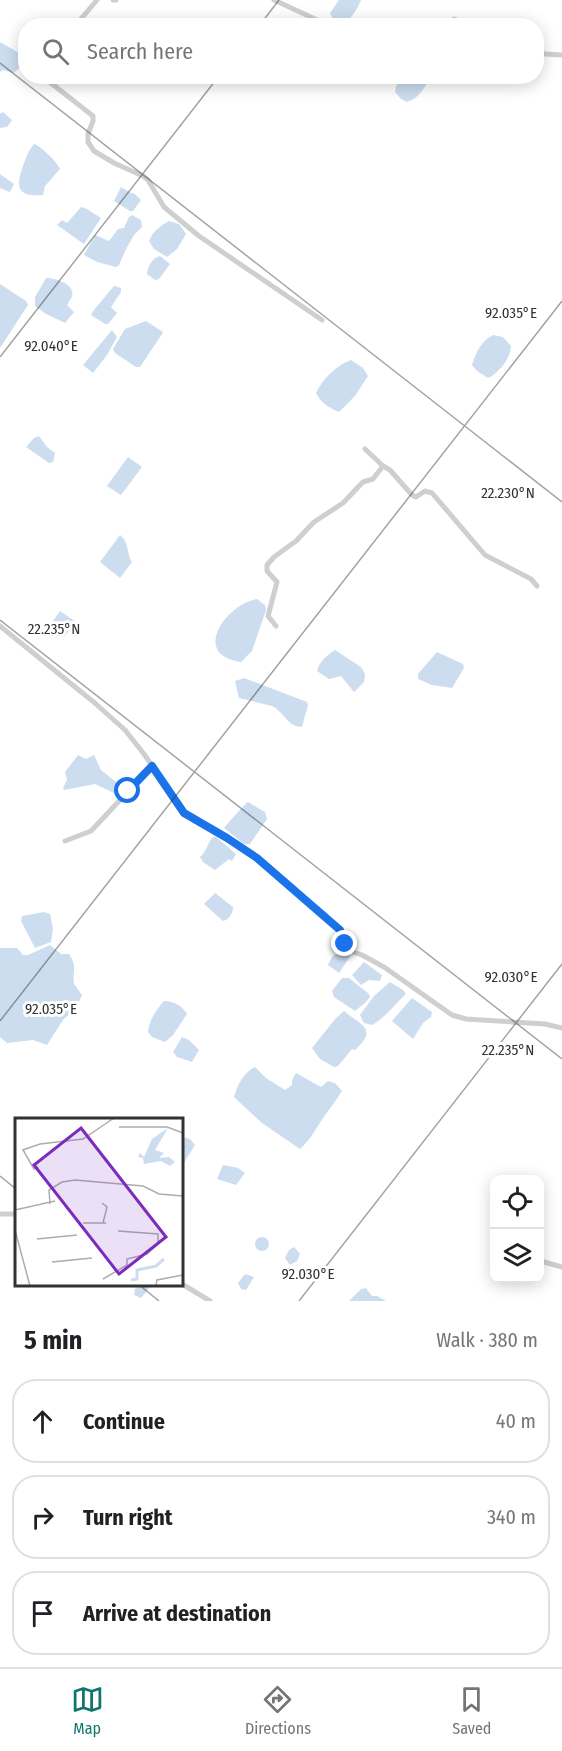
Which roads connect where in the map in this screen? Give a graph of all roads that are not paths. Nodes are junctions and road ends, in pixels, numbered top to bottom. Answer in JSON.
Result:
{"nodes":[{"id":1,"x":97,"y":0,"type":"edge"},
{"id":2,"x":274,"y":0,"type":"edge"},
{"id":3,"x":82,"y":18,"type":"edge"},
{"id":4,"x":313,"y":18,"type":"edge"},
{"id":5,"x":544,"y":53,"type":"edge"},
{"id":6,"x":562,"y":56,"type":"edge"},
{"id":7,"x":52,"y":84,"type":"edge"},
{"id":8,"x":322,"y":320,"type":"dead end"},
{"id":9,"x":365,"y":449,"type":"dead end"},
{"id":10,"x":383,"y":466,"type":"junction"},
{"id":11,"x":537,"y":586,"type":"dead end"},
{"id":12,"x":0,"y":626,"type":"edge"},
{"id":13,"x":276,"y":626,"type":"dead end"},
{"id":14,"x":152,"y":766,"type":"junction"},
{"id":15,"x":65,"y":841,"type":"dead end"},
{"id":16,"x":562,"y":1028,"type":"edge"},
{"id":17,"x":544,"y":1262,"type":"dead end"},
{"id":18,"x":562,"y":1267,"type":"edge"},
{"id":19,"x":183,"y":1285,"type":"edge"},
{"id":20,"x":210,"y":1301,"type":"edge"}],
"edges":[{"from":1,"to":3,"type":"street"},
{"from":2,"to":4,"type":"street"},
{"from":5,"to":6,"type":"street"},
{"from":7,"to":8,"type":"street"},
{"from":9,"to":10,"type":"street"},
{"from":10,"to":11,"type":"street"},
{"from":10,"to":13,"type":"street"},
{"from":12,"to":14,"type":"street"},
{"from":14,"to":15,"type":"street"},
{"from":14,"to":16,"type":"street"},
{"from":17,"to":18,"type":"street"},
{"from":19,"to":20,"type":"street"}]}
